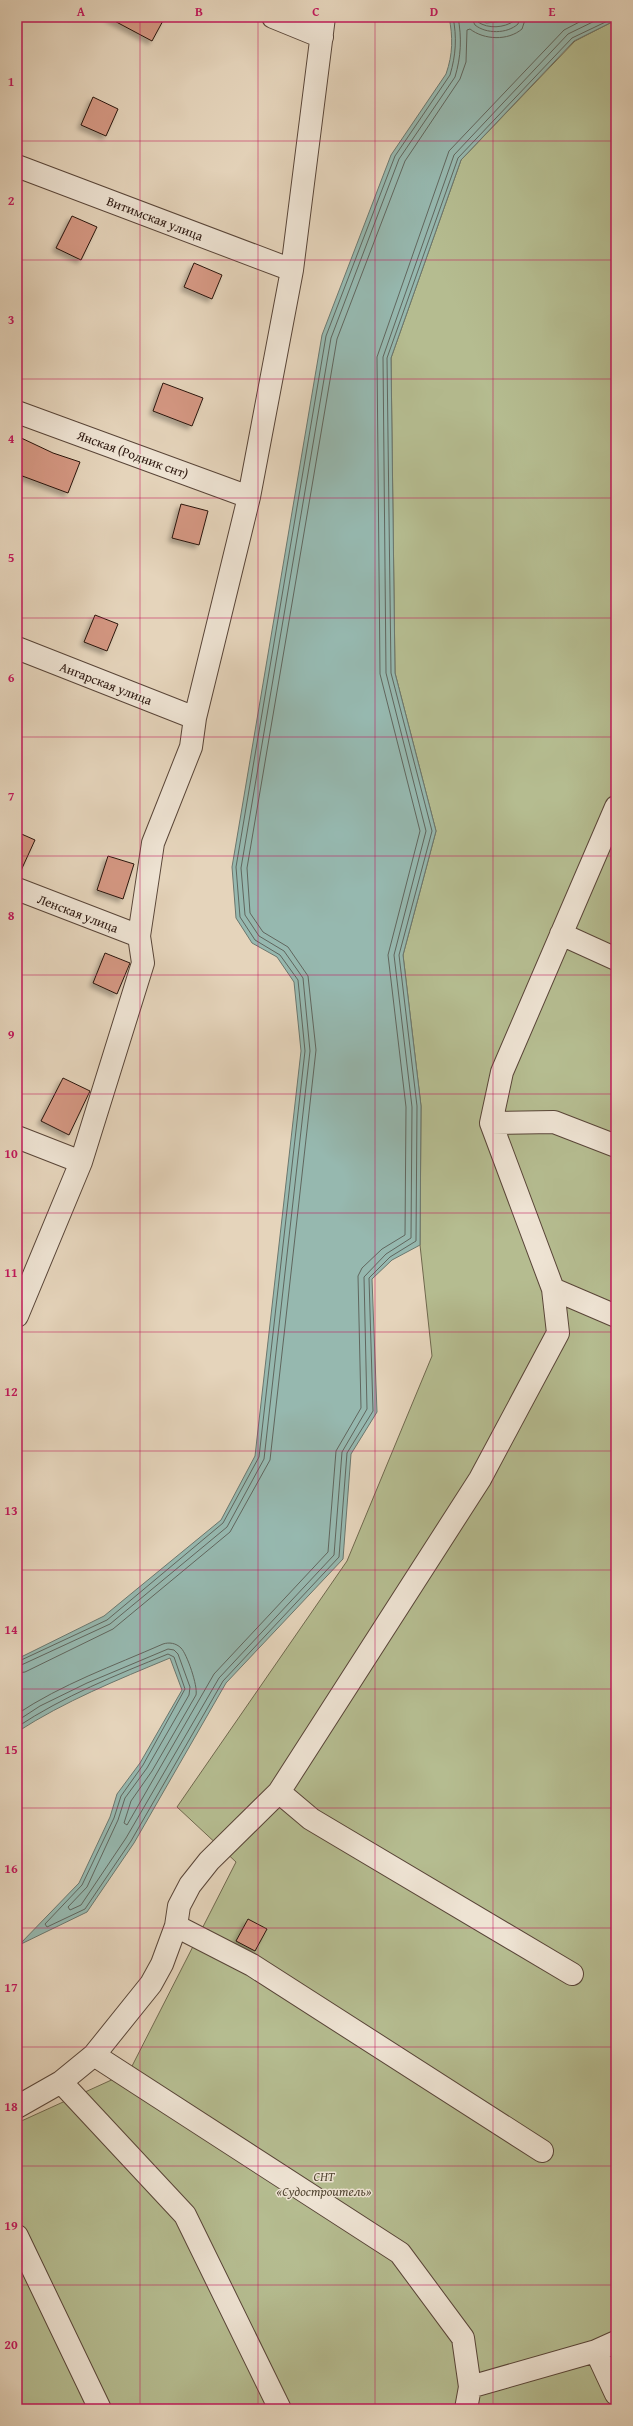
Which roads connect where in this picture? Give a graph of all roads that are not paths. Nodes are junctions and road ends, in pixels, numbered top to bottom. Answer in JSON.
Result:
{"nodes":[{"id":1,"x":273,"y":17,"type":"edge"},
{"id":2,"x":323,"y":27,"type":"edge"},
{"id":3,"x":17,"y":166,"type":"edge"},
{"id":4,"x":292,"y":270,"type":"junction"},
{"id":5,"x":17,"y":412,"type":"edge"},
{"id":6,"x":249,"y":497,"type":"junction"},
{"id":7,"x":17,"y":648,"type":"edge"},
{"id":8,"x":195,"y":718,"type":"junction"},
{"id":9,"x":616,"y":807,"type":"edge"},
{"id":10,"x":17,"y":889,"type":"edge"},
{"id":11,"x":561,"y":934,"type":"junction"},
{"id":12,"x":139,"y":936,"type":"junction"},
{"id":13,"x":616,"y":959,"type":"edge"},
{"id":14,"x":490,"y":1123,"type":"junction"},
{"id":15,"x":17,"y":1137,"type":"edge"},
{"id":16,"x":616,"y":1146,"type":"edge"},
{"id":17,"x":81,"y":1162,"type":"junction"},
{"id":18,"x":552,"y":1289,"type":"junction"},
{"id":19,"x":17,"y":1316,"type":"edge"},
{"id":20,"x":616,"y":1316,"type":"edge"},
{"id":21,"x":279,"y":1792,"type":"junction"},
{"id":22,"x":176,"y":1926,"type":"junction"},
{"id":23,"x":572,"y":1974,"type":"dead end"},
{"id":24,"x":94,"y":2055,"type":"junction"},
{"id":25,"x":61,"y":2082,"type":"junction"},
{"id":26,"x":17,"y":2107,"type":"edge"},
{"id":27,"x":542,"y":2151,"type":"dead end"},
{"id":28,"x":17,"y":2236,"type":"edge"},
{"id":29,"x":616,"y":2342,"type":"edge"},
{"id":30,"x":596,"y":2351,"type":"junction"},
{"id":31,"x":470,"y":2387,"type":"junction"},
{"id":32,"x":616,"y":2394,"type":"edge"},
{"id":33,"x":100,"y":2409,"type":"edge"},
{"id":34,"x":280,"y":2409,"type":"edge"},
{"id":35,"x":466,"y":2409,"type":"edge"}],
"edges":[{"from":1,"to":2,"type":"street"},
{"from":2,"to":4,"type":"street"},
{"from":3,"to":4,"type":"street","name":"Витимская улица"},
{"from":4,"to":6,"type":"street"},
{"from":5,"to":6,"type":"street","name":"Янская (Родник снт)"},
{"from":6,"to":8,"type":"street"},
{"from":7,"to":8,"type":"street","name":"Ангарская улица"},
{"from":8,"to":12,"type":"street"},
{"from":9,"to":11,"type":"street"},
{"from":10,"to":12,"type":"street","name":"Ленская улица"},
{"from":11,"to":13,"type":"street"},
{"from":11,"to":14,"type":"street"},
{"from":12,"to":17,"type":"street"},
{"from":14,"to":16,"type":"street"},
{"from":14,"to":18,"type":"street"},
{"from":15,"to":17,"type":"street"},
{"from":17,"to":19,"type":"street"},
{"from":18,"to":20,"type":"street"},
{"from":18,"to":21,"type":"street"},
{"from":21,"to":22,"type":"street"},
{"from":21,"to":23,"type":"street"},
{"from":22,"to":24,"type":"street"},
{"from":22,"to":27,"type":"street"},
{"from":24,"to":25,"type":"street"},
{"from":24,"to":31,"type":"street"},
{"from":25,"to":26,"type":"street"},
{"from":25,"to":34,"type":"street"},
{"from":28,"to":33,"type":"street"},
{"from":29,"to":30,"type":"street"},
{"from":30,"to":31,"type":"street"},
{"from":30,"to":32,"type":"street"},
{"from":31,"to":35,"type":"street"}]}
